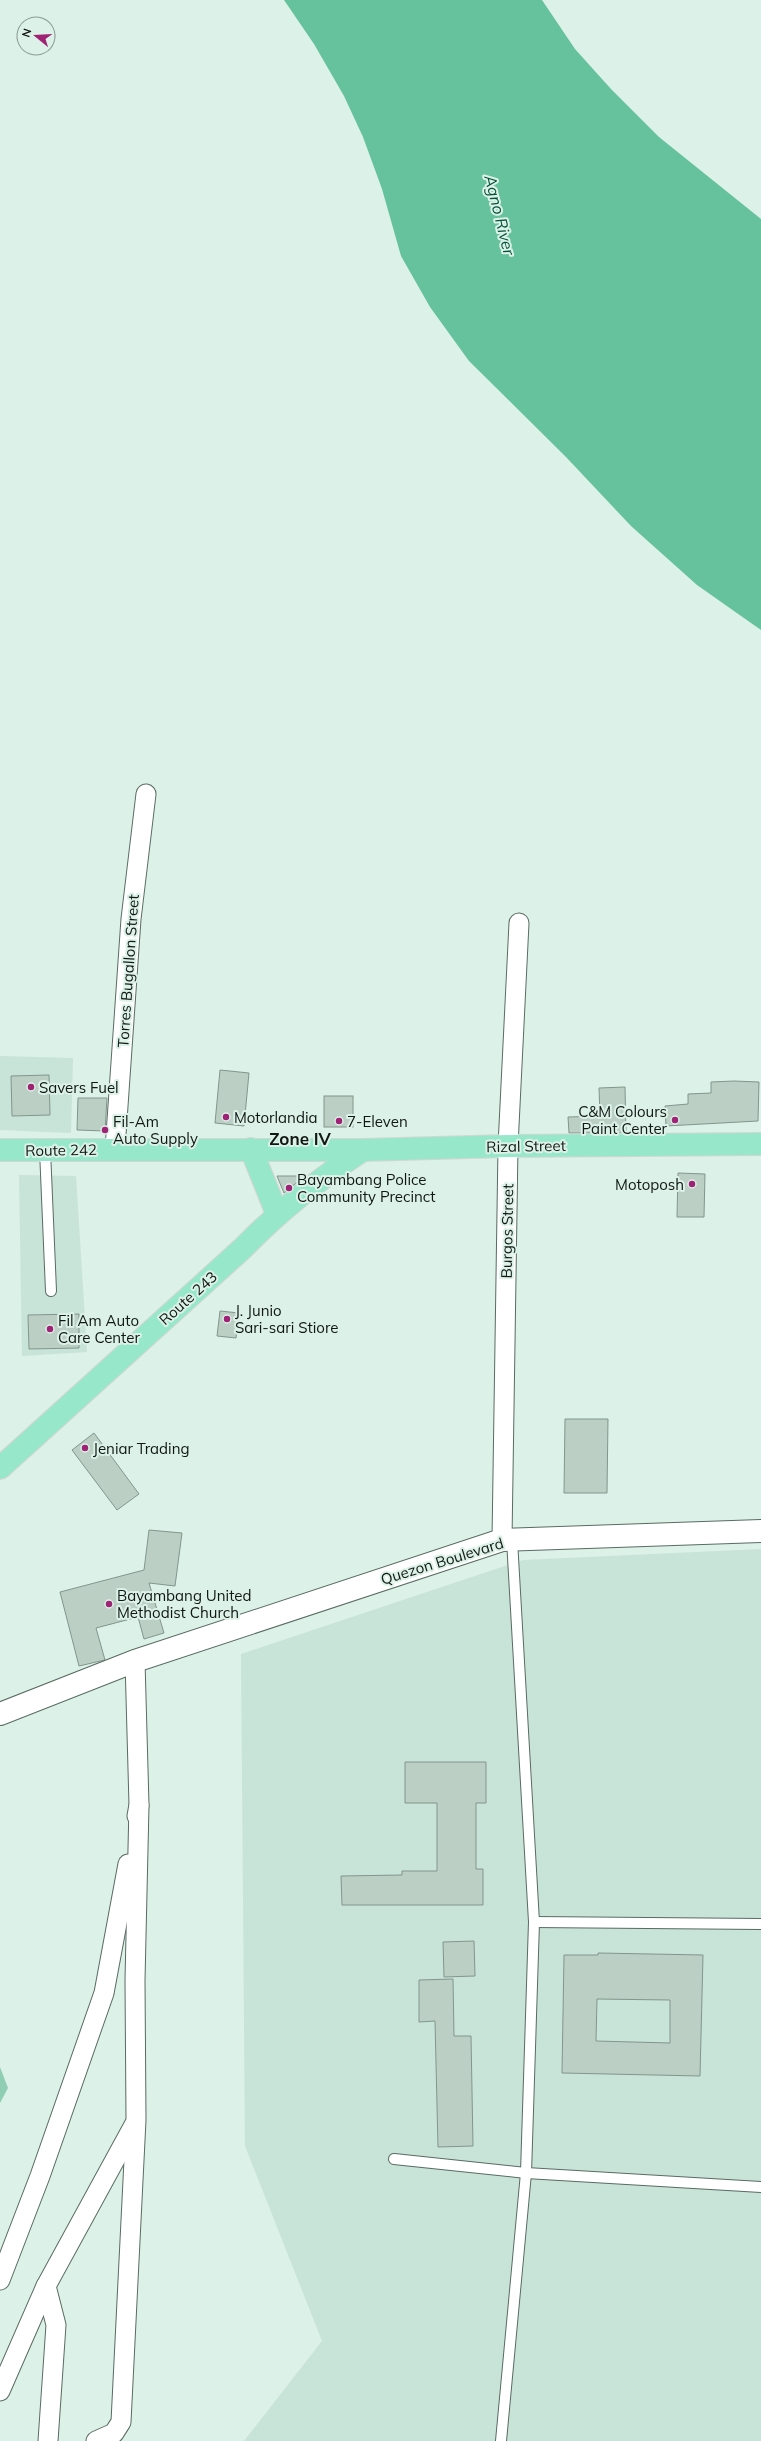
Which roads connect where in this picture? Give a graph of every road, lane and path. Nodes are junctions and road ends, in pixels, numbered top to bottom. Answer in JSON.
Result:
{"nodes":[{"id":1,"x":146,"y":794,"type":"dead end"},
{"id":2,"x":519,"y":923,"type":"dead end"},
{"id":3,"x":761,"y":1144,"type":"edge"},
{"id":4,"x":508,"y":1146,"type":"junction"},
{"id":5,"x":115,"y":1149,"type":"junction"},
{"id":6,"x":0,"y":1150,"type":"edge"},
{"id":7,"x":45,"y":1150,"type":"junction"},
{"id":8,"x":251,"y":1150,"type":"junction"},
{"id":9,"x":363,"y":1150,"type":"junction"},
{"id":10,"x":277,"y":1214,"type":"junction"},
{"id":11,"x":51,"y":1291,"type":"dead end"},
{"id":12,"x":0,"y":1468,"type":"edge"},
{"id":13,"x":761,"y":1531,"type":"edge"},
{"id":14,"x":507,"y":1540,"type":"junction"},
{"id":15,"x":135,"y":1660,"type":"junction"},
{"id":16,"x":0,"y":1714,"type":"edge"},
{"id":17,"x":139,"y":1805,"type":"junction"},
{"id":18,"x":534,"y":1922,"type":"junction"},
{"id":19,"x":761,"y":1924,"type":"edge"},
{"id":20,"x":136,"y":2120,"type":"junction"},
{"id":21,"x":394,"y":2159,"type":"dead end"},
{"id":22,"x":526,"y":2173,"type":"junction"},
{"id":23,"x":761,"y":2187,"type":"edge"},
{"id":24,"x":0,"y":2280,"type":"edge"},
{"id":25,"x":46,"y":2286,"type":"junction"},
{"id":26,"x":0,"y":2392,"type":"edge"},
{"id":27,"x":48,"y":2441,"type":"edge"},
{"id":28,"x":96,"y":2441,"type":"edge"},
{"id":29,"x":501,"y":2441,"type":"edge"}],
"edges":[{"from":1,"to":5,"type":"street","name":"Torres Bugallon Street"},
{"from":2,"to":4,"type":"street","name":"Burgos Street"},
{"from":3,"to":4,"type":"main road","name":"Rizal Street"},
{"from":4,"to":9,"type":"main road","name":"Rizal Street"},
{"from":4,"to":14,"type":"street","name":"Burgos Street"},
{"from":5,"to":7,"type":"main road","name":"Route 242"},
{"from":5,"to":8,"type":"main road","name":"Route 242"},
{"from":6,"to":7,"type":"main road","name":"Route 242"},
{"from":7,"to":11,"type":"lane"},
{"from":8,"to":9,"type":"main road","name":"Route 242"},
{"from":8,"to":10,"type":"main road"},
{"from":9,"to":10,"type":"main road","name":"Route 243"},
{"from":10,"to":12,"type":"main road","name":"Route 243"},
{"from":13,"to":14,"type":"street","name":"Quezon Boulevard"},
{"from":14,"to":15,"type":"street","name":"Quezon Boulevard"},
{"from":14,"to":18,"type":"lane"},
{"from":15,"to":16,"type":"street","name":"Quezon Boulevard"},
{"from":15,"to":17,"type":"street"},
{"from":17,"to":20,"type":"street"},
{"from":17,"to":24,"type":"street"},
{"from":18,"to":19,"type":"lane"},
{"from":18,"to":22,"type":"lane"},
{"from":20,"to":25,"type":"street"},
{"from":20,"to":28,"type":"street"},
{"from":21,"to":22,"type":"lane"},
{"from":22,"to":23,"type":"lane"},
{"from":22,"to":29,"type":"lane"},
{"from":25,"to":26,"type":"street"},
{"from":25,"to":27,"type":"street"}]}
